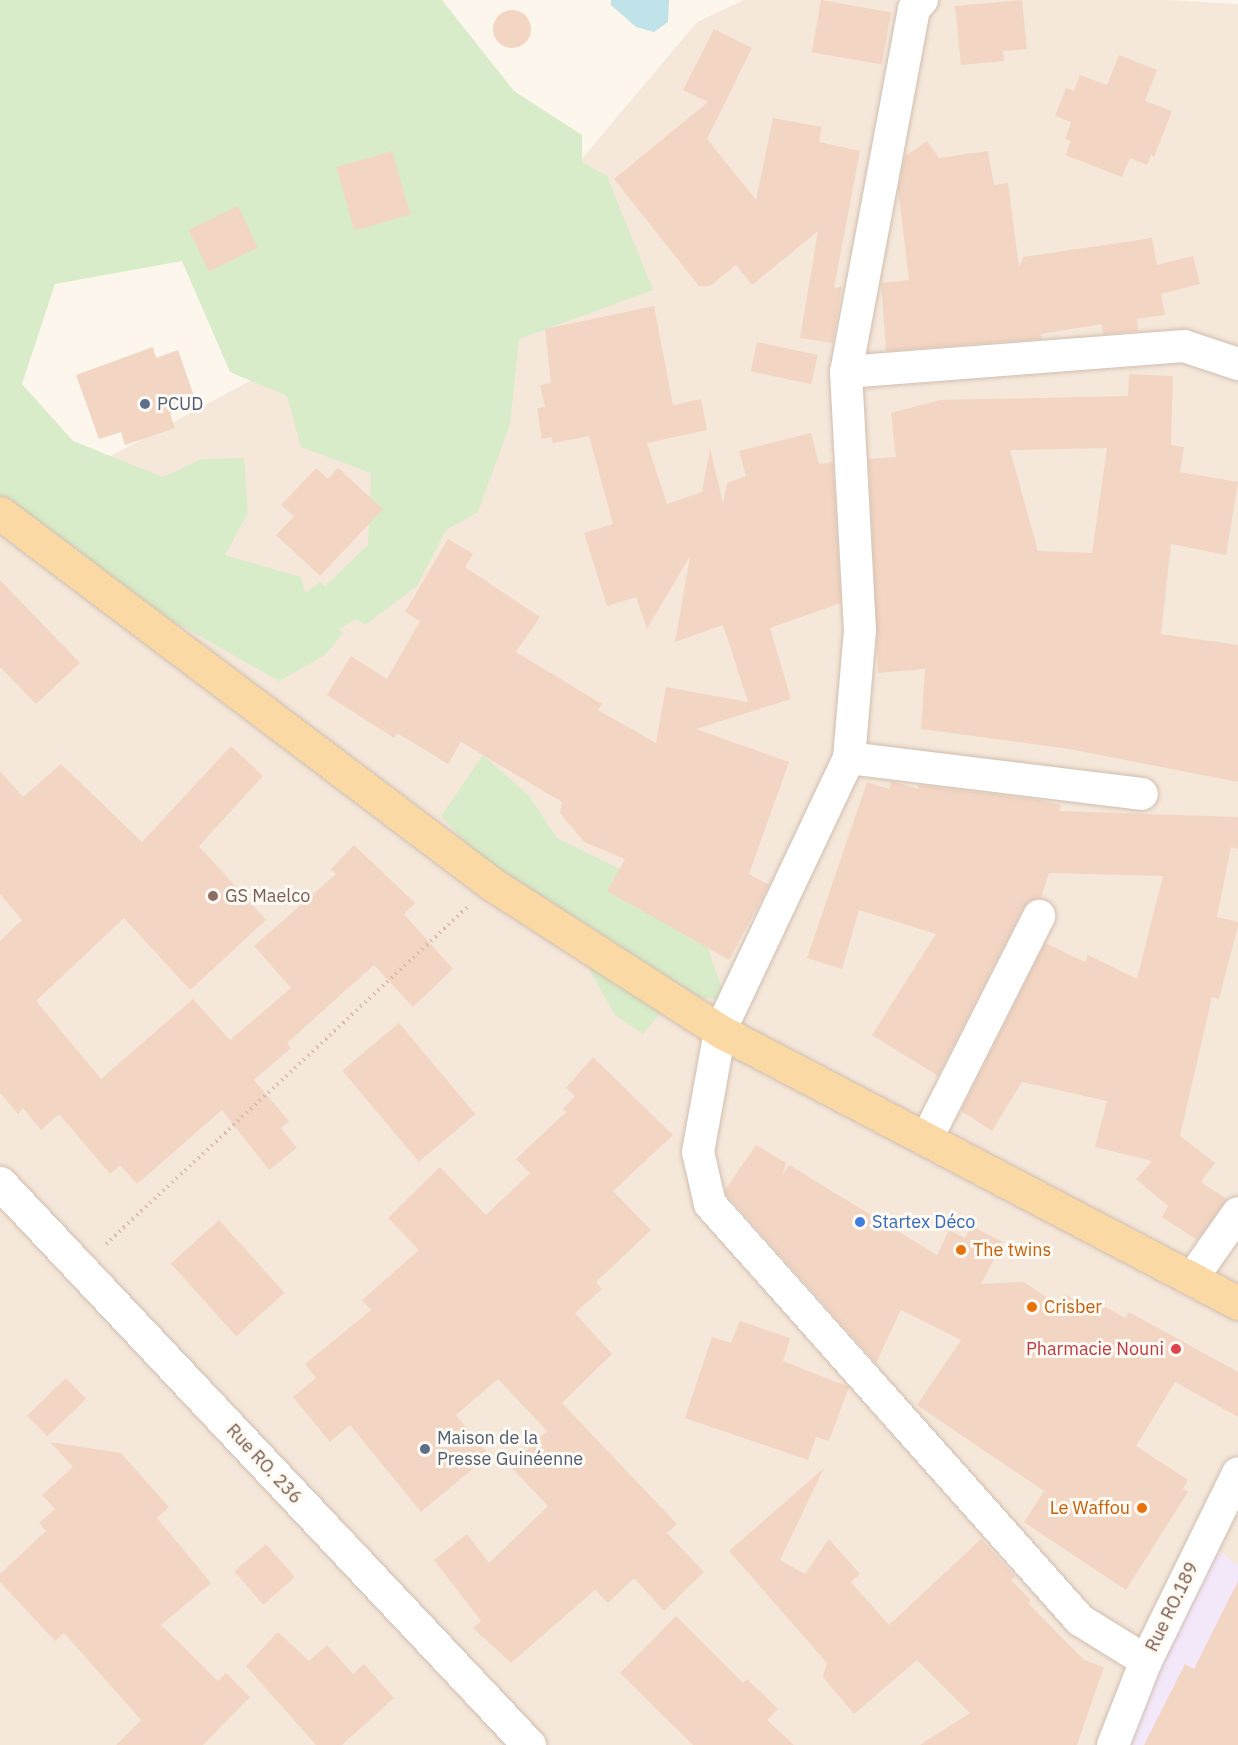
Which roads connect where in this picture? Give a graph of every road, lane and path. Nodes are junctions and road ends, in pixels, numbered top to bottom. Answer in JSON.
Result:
{"nodes":[{"id":1,"x":922,"y":0,"type":"edge"},
{"id":2,"x":1238,"y":364,"type":"edge"},
{"id":3,"x":846,"y":372,"type":"junction"},
{"id":4,"x":0,"y":513,"type":"edge"},
{"id":5,"x":849,"y":758,"type":"junction"},
{"id":6,"x":1142,"y":794,"type":"dead end"},
{"id":7,"x":492,"y":884,"type":"junction"},
{"id":8,"x":1040,"y":916,"type":"dead end"},
{"id":9,"x":720,"y":1031,"type":"junction"},
{"id":10,"x":927,"y":1138,"type":"junction"},
{"id":11,"x":0,"y":1183,"type":"edge"},
{"id":12,"x":1238,"y":1213,"type":"edge"},
{"id":13,"x":80,"y":1269,"type":"junction"},
{"id":14,"x":1193,"y":1277,"type":"junction"},
{"id":15,"x":1238,"y":1303,"type":"edge"},
{"id":16,"x":1238,"y":1473,"type":"edge"},
{"id":17,"x":1146,"y":1661,"type":"junction"},
{"id":18,"x":529,"y":1745,"type":"edge"},
{"id":19,"x":1113,"y":1745,"type":"edge"}],
"edges":[{"from":1,"to":3,"type":"street"},
{"from":2,"to":3,"type":"street"},
{"from":3,"to":5,"type":"street"},
{"from":4,"to":7,"type":"main road"},
{"from":5,"to":6,"type":"street"},
{"from":5,"to":9,"type":"street"},
{"from":7,"to":9,"type":"main road"},
{"from":7,"to":13,"type":"path"},
{"from":8,"to":10,"type":"street"},
{"from":9,"to":10,"type":"main road"},
{"from":9,"to":17,"type":"street"},
{"from":10,"to":14,"type":"main road"},
{"from":11,"to":13,"type":"street","name":"Rue RO. 236"},
{"from":12,"to":14,"type":"street"},
{"from":13,"to":18,"type":"street","name":"Rue RO. 236"},
{"from":14,"to":15,"type":"main road"},
{"from":16,"to":17,"type":"street","name":"Rue RO.189"},
{"from":17,"to":19,"type":"street","name":"Rue RO.189"}]}
